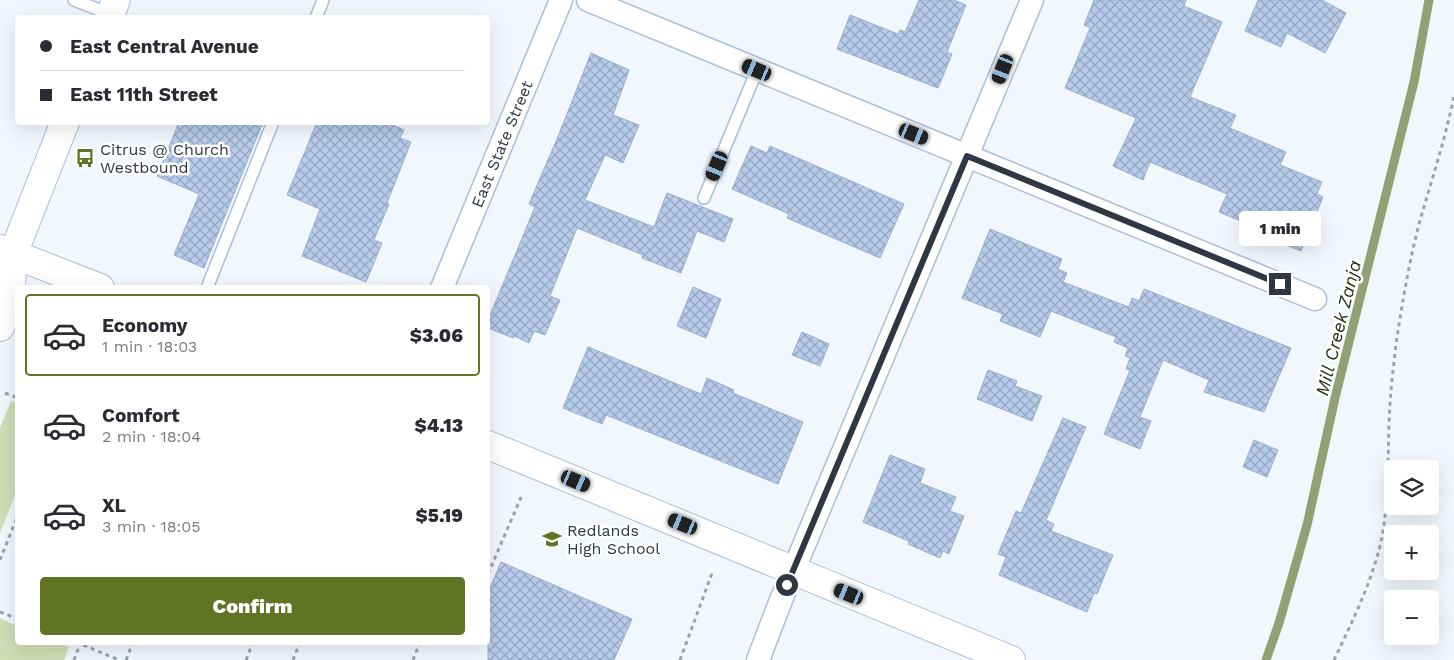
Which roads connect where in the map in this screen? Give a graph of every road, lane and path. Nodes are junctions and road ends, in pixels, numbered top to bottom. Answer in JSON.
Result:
{"nodes":[{"id":1,"x":74,"y":0,"type":"edge"},
{"id":2,"x":323,"y":0,"type":"edge"},
{"id":3,"x":561,"y":0,"type":"edge"},
{"id":4,"x":588,"y":0,"type":"edge"},
{"id":5,"x":1032,"y":0,"type":"edge"},
{"id":6,"x":112,"y":11,"type":"edge"},
{"id":7,"x":317,"y":15,"type":"edge"},
{"id":8,"x":757,"y":70,"type":"junction"},
{"id":9,"x":1454,"y":96,"type":"edge"},
{"id":10,"x":64,"y":125,"type":"edge"},
{"id":11,"x":272,"y":125,"type":"edge"},
{"id":12,"x":967,"y":156,"type":"junction"},
{"id":13,"x":704,"y":198,"type":"dead end"},
{"id":14,"x":4,"y":256,"type":"edge"},
{"id":15,"x":91,"y":285,"type":"edge"},
{"id":16,"x":208,"y":285,"type":"edge"},
{"id":17,"x":443,"y":285,"type":"edge"},
{"id":18,"x":1315,"y":298,"type":"dead end"},
{"id":19,"x":0,"y":327,"type":"edge"},
{"id":20,"x":5,"y":393,"type":"dead end"},
{"id":21,"x":15,"y":397,"type":"edge"},
{"id":22,"x":490,"y":446,"type":"edge"},
{"id":23,"x":522,"y":495,"type":"dead end"},
{"id":24,"x":15,"y":522,"type":"edge"},
{"id":25,"x":0,"y":560,"type":"edge"},
{"id":26,"x":490,"y":569,"type":"edge"},
{"id":27,"x":794,"y":570,"type":"junction"},
{"id":28,"x":712,"y":573,"type":"dead end"},
{"id":29,"x":0,"y":612,"type":"edge"},
{"id":30,"x":15,"y":618,"type":"edge"},
{"id":31,"x":82,"y":645,"type":"edge"},
{"id":32,"x":85,"y":645,"type":"edge"},
{"id":33,"x":132,"y":645,"type":"edge"},
{"id":34,"x":252,"y":645,"type":"edge"},
{"id":35,"x":299,"y":645,"type":"edge"},
{"id":36,"x":419,"y":645,"type":"edge"},
{"id":37,"x":74,"y":660,"type":"edge"},
{"id":38,"x":118,"y":660,"type":"edge"},
{"id":39,"x":126,"y":660,"type":"edge"},
{"id":40,"x":246,"y":660,"type":"edge"},
{"id":41,"x":292,"y":660,"type":"edge"},
{"id":42,"x":413,"y":660,"type":"edge"},
{"id":43,"x":680,"y":660,"type":"edge"},
{"id":44,"x":758,"y":660,"type":"edge"},
{"id":45,"x":1011,"y":660,"type":"edge"},
{"id":46,"x":1334,"y":660,"type":"edge"}],
"edges":[{"from":1,"to":6,"type":"lane"},
{"from":2,"to":7,"type":"lane"},
{"from":3,"to":17,"type":"street","name":"East State Street"},
{"from":4,"to":8,"type":"street"},
{"from":5,"to":12,"type":"street"},
{"from":8,"to":12,"type":"street"},
{"from":8,"to":13,"type":"lane"},
{"from":9,"to":46,"type":"path"},
{"from":10,"to":14,"type":"street"},
{"from":11,"to":16,"type":"lane"},
{"from":12,"to":18,"type":"street"},
{"from":12,"to":27,"type":"street"},
{"from":14,"to":15,"type":"street"},
{"from":14,"to":19,"type":"street"},
{"from":20,"to":21,"type":"path"},
{"from":22,"to":27,"type":"street"},
{"from":23,"to":26,"type":"path"},
{"from":24,"to":25,"type":"path"},
{"from":27,"to":44,"type":"street"},
{"from":27,"to":45,"type":"street"},
{"from":28,"to":43,"type":"path"},
{"from":29,"to":30,"type":"path"},
{"from":31,"to":37,"type":"path"},
{"from":32,"to":38,"type":"path"},
{"from":33,"to":39,"type":"path"},
{"from":34,"to":40,"type":"path"},
{"from":35,"to":41,"type":"path"},
{"from":36,"to":42,"type":"path"}]}
